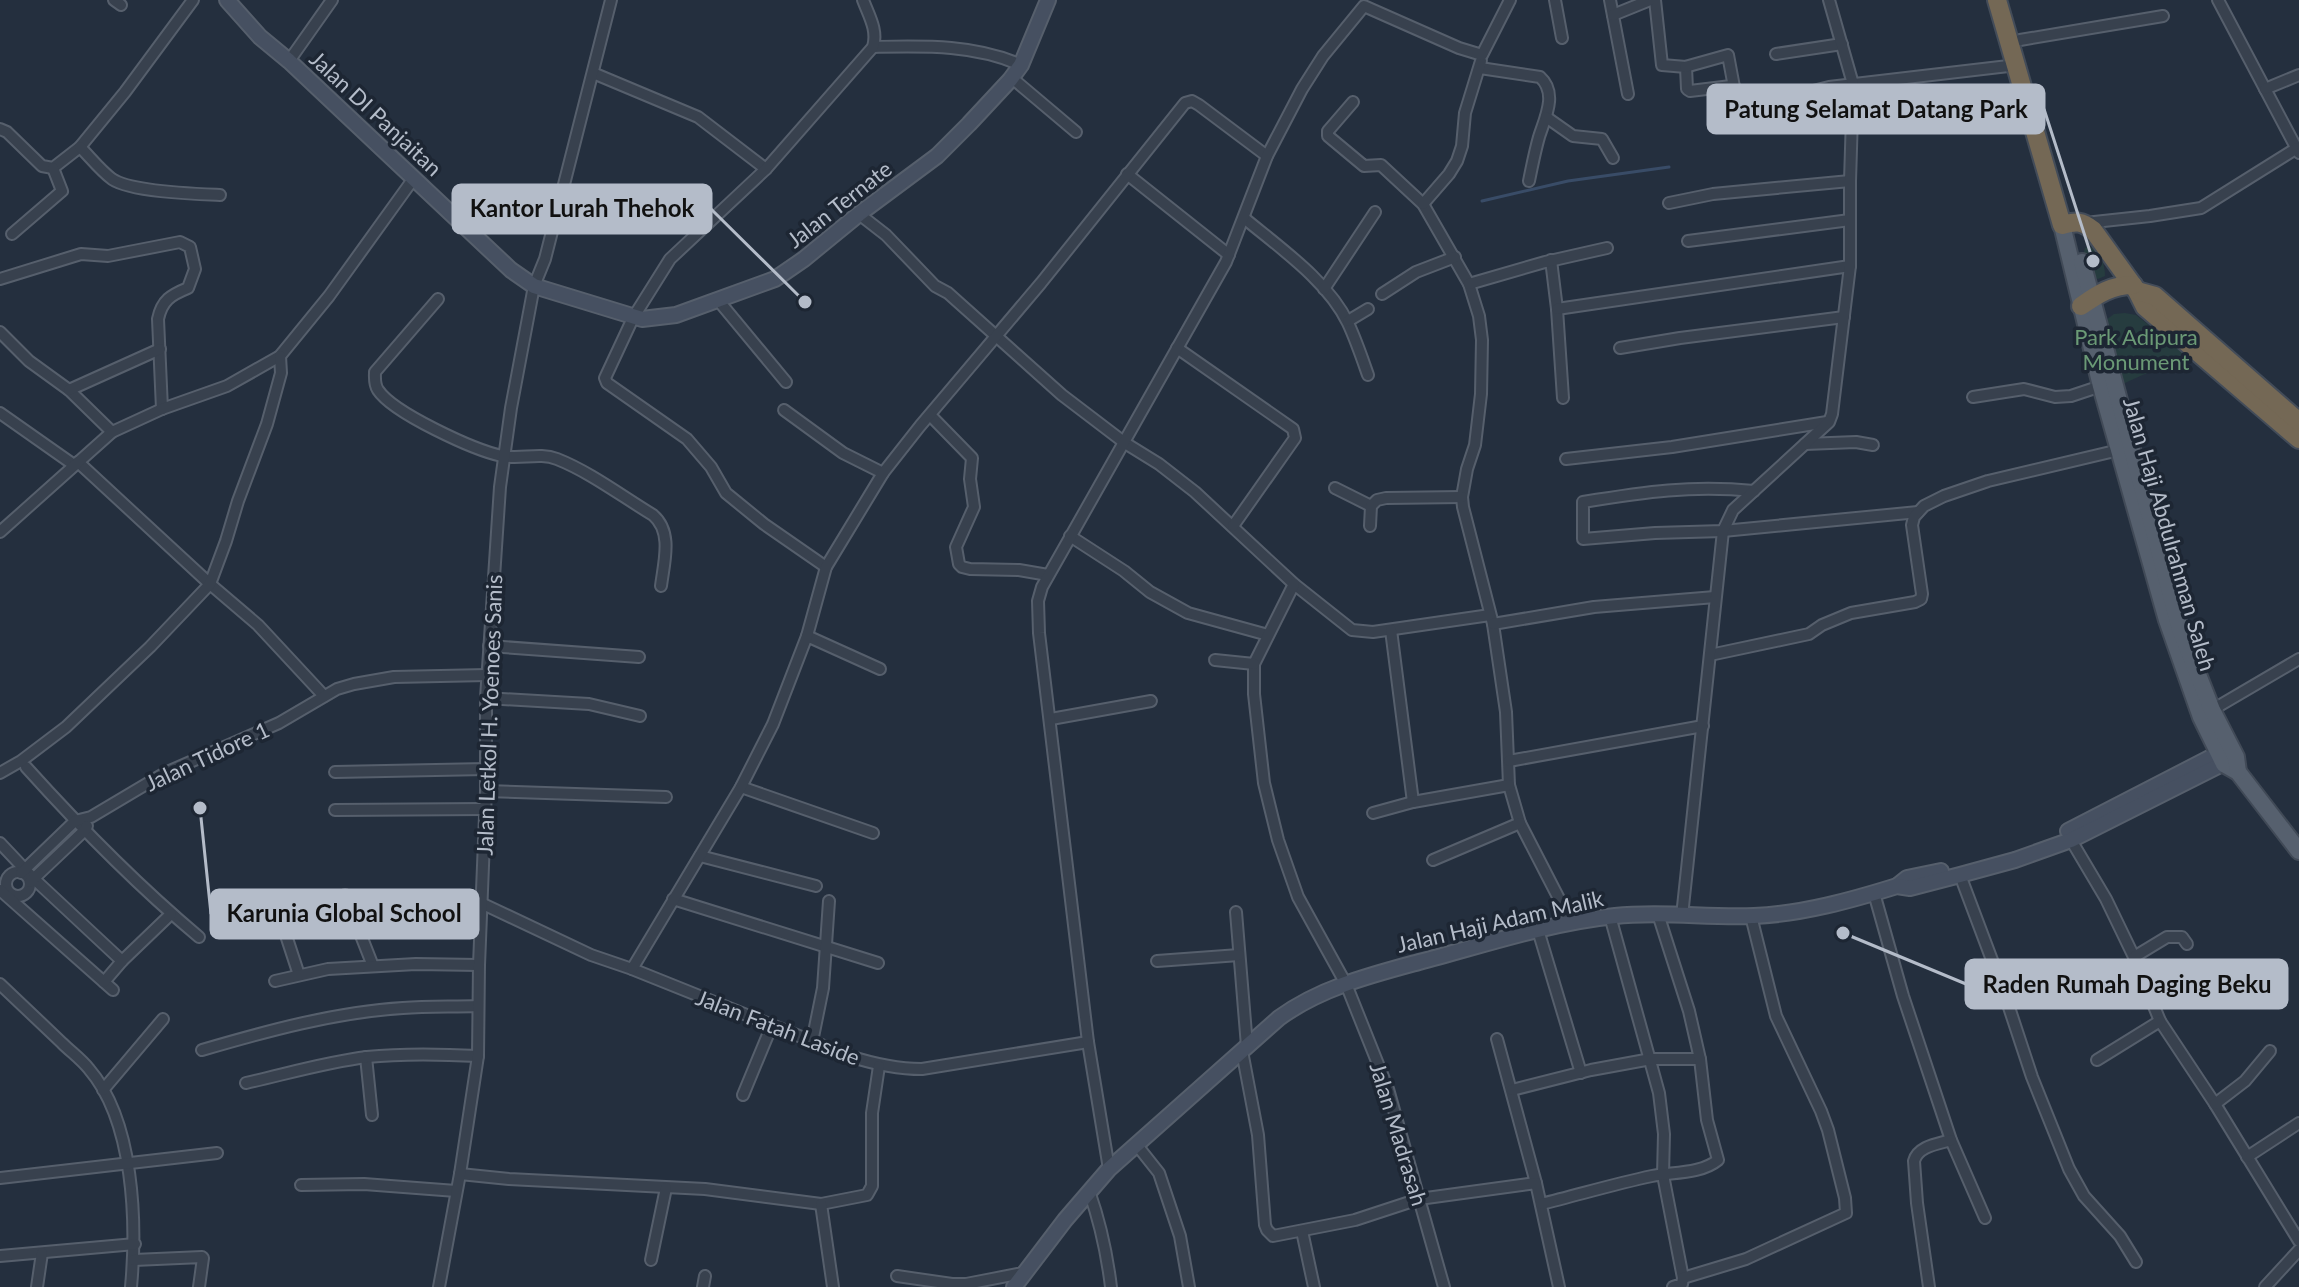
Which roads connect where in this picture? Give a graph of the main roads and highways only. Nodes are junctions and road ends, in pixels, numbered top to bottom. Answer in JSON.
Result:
{"nodes":[{"id":1,"x":227,"y":0,"type":"edge"},
{"id":2,"x":1048,"y":0,"type":"edge"},
{"id":3,"x":1997,"y":0,"type":"edge"},
{"id":4,"x":2008,"y":0,"type":"edge"},
{"id":5,"x":2073,"y":224,"type":"junction"},
{"id":6,"x":534,"y":286,"type":"joint"},
{"id":7,"x":2135,"y":288,"type":"junction"},
{"id":8,"x":2086,"y":302,"type":"junction"},
{"id":9,"x":2299,"y":422,"type":"edge"},
{"id":10,"x":2299,"y":439,"type":"edge"},
{"id":11,"x":2229,"y":759,"type":"junction"},
{"id":12,"x":2299,"y":851,"type":"edge"},
{"id":13,"x":1897,"y":886,"type":"junction"},
{"id":14,"x":1014,"y":1287,"type":"edge"}],
"edges":[{"from":1,"to":6,"type":"main road","name":"Jalan DI Panjaitan"},
{"from":2,"to":6,"type":"main road","name":"Jalan Ternate"},
{"from":3,"to":5,"type":"highway","name":"Jalan Haji Abdulrahman Saleh"},
{"from":4,"to":5,"type":"highway","name":"Jalan Haji Abdulrahman Saleh"},
{"from":5,"to":7,"type":"highway"},
{"from":5,"to":8,"type":"main road","name":"Jalan Haji Abdulrahman Saleh"},
{"from":7,"to":8,"type":"highway"},
{"from":7,"to":9,"type":"highway"},
{"from":7,"to":10,"type":"highway"},
{"from":8,"to":11,"type":"main road","name":"Jalan Haji Abdulrahman Saleh"},
{"from":8,"to":11,"type":"main road","name":"Jalan Haji Abdulrahman Saleh"},
{"from":11,"to":12,"type":"main road"},
{"from":11,"to":13,"type":"main road"},
{"from":11,"to":13,"type":"main road","name":"Jalan Haji Adam Malik"},
{"from":13,"to":14,"type":"main road","name":"Jalan Haji Adam Malik"}]}
